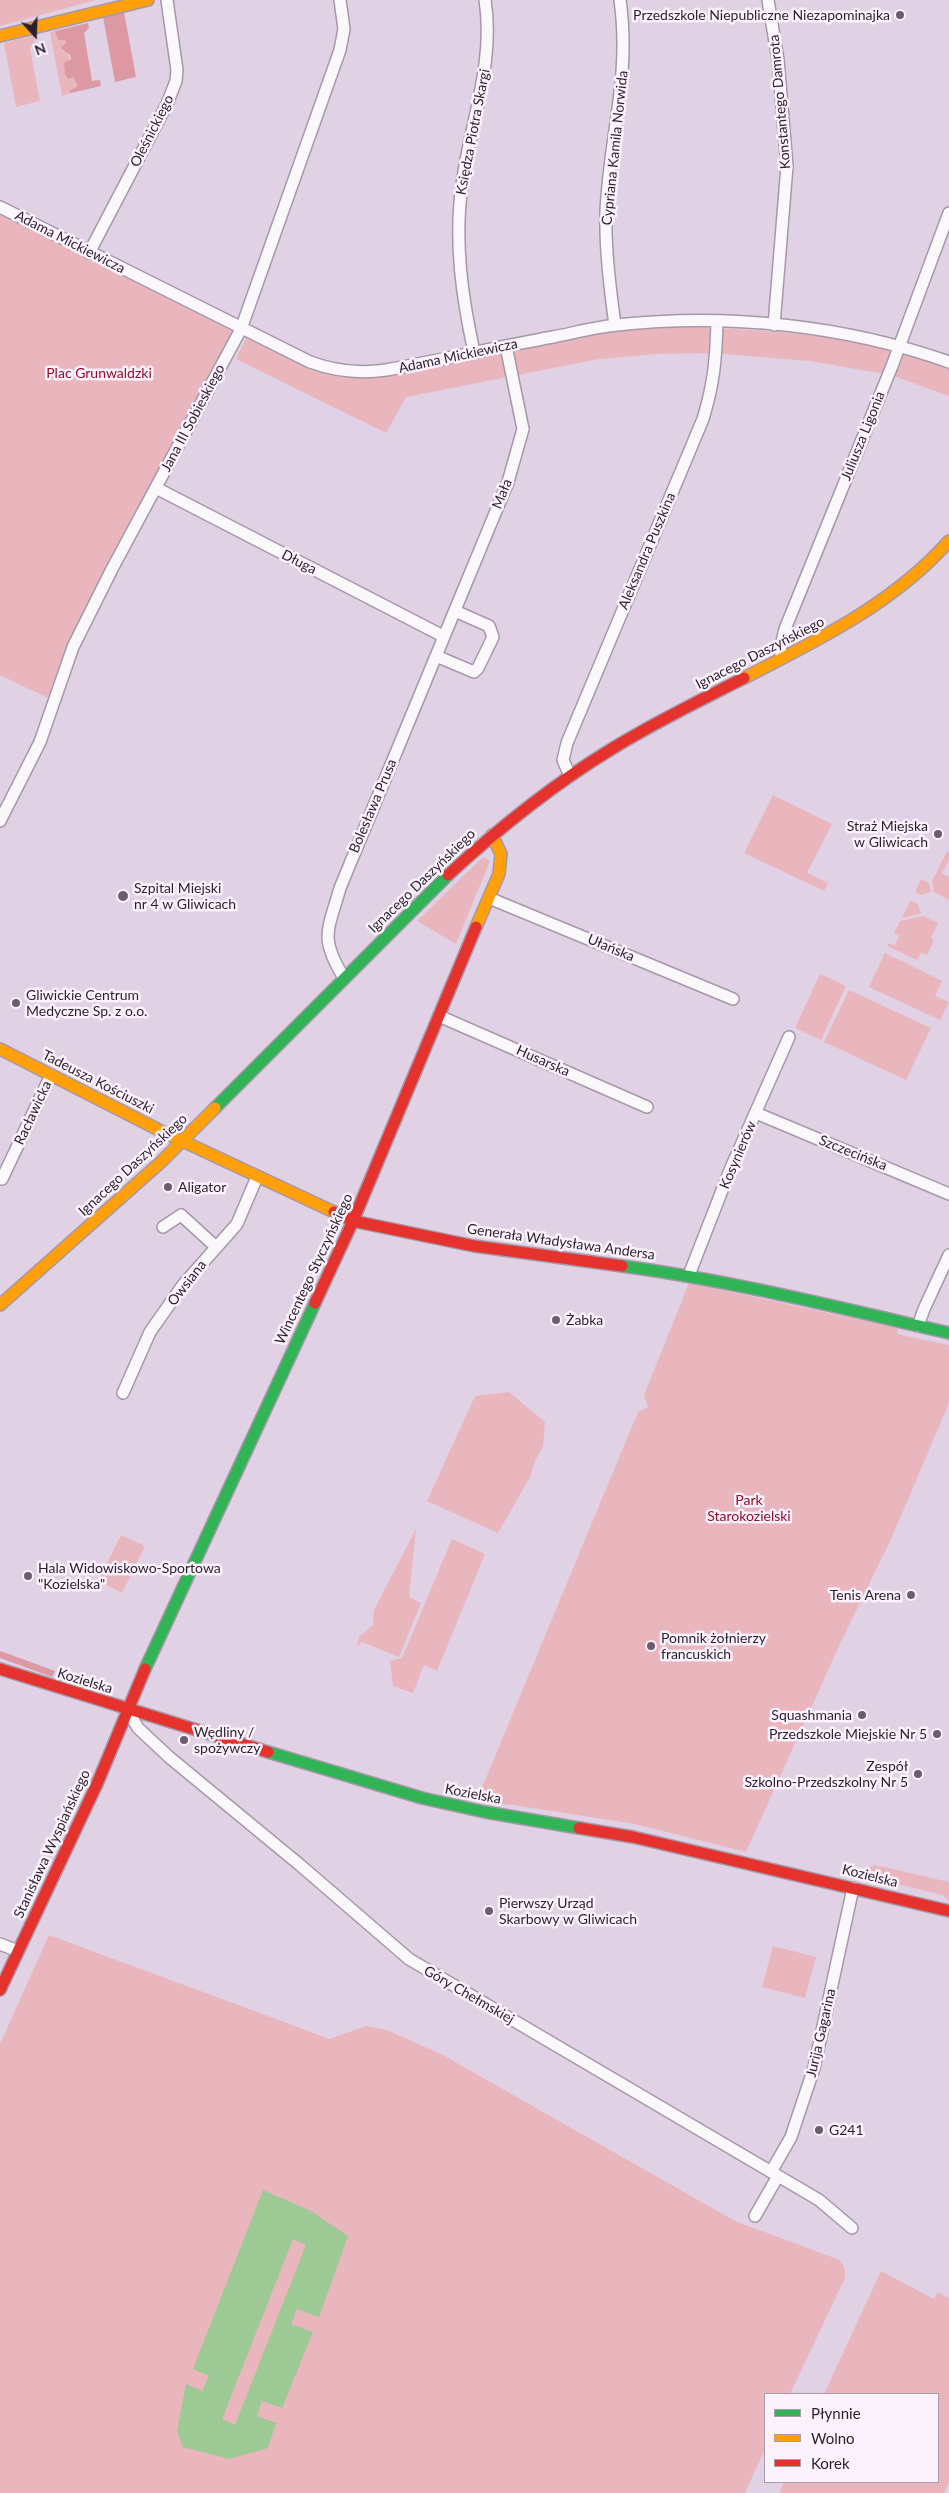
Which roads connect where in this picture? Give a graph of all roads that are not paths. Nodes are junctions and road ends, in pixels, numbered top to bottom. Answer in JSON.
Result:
{"nodes":[{"id":1,"x":148,"y":0,"type":"edge"},
{"id":2,"x":166,"y":0,"type":"edge"},
{"id":3,"x":340,"y":0,"type":"edge"},
{"id":4,"x":485,"y":0,"type":"edge"},
{"id":5,"x":620,"y":0,"type":"edge"},
{"id":6,"x":768,"y":0,"type":"edge"},
{"id":7,"x":0,"y":36,"type":"edge"},
{"id":8,"x":0,"y":206,"type":"edge"},
{"id":9,"x":949,"y":213,"type":"edge"},
{"id":10,"x":89,"y":252,"type":"junction"},
{"id":11,"x":717,"y":321,"type":"junction"},
{"id":12,"x":615,"y":325,"type":"junction"},
{"id":13,"x":774,"y":325,"type":"junction"},
{"id":14,"x":241,"y":329,"type":"junction"},
{"id":15,"x":506,"y":346,"type":"junction"},
{"id":16,"x":898,"y":347,"type":"junction"},
{"id":17,"x":474,"y":352,"type":"junction"},
{"id":18,"x":949,"y":362,"type":"edge"},
{"id":19,"x":156,"y":488,"type":"junction"},
{"id":20,"x":949,"y":541,"type":"edge"},
{"id":21,"x":454,"y":611,"type":"junction"},
{"id":22,"x":443,"y":636,"type":"junction"},
{"id":23,"x":436,"y":656,"type":"junction"},
{"id":24,"x":782,"y":658,"type":"junction"},
{"id":25,"x":570,"y":776,"type":"junction"},
{"id":26,"x":0,"y":820,"type":"edge"},
{"id":27,"x":492,"y":835,"type":"junction"},
{"id":28,"x":489,"y":898,"type":"junction"},
{"id":29,"x":344,"y":978,"type":"junction"},
{"id":30,"x":733,"y":1000,"type":"dead end"},
{"id":31,"x":439,"y":1016,"type":"junction"},
{"id":32,"x":789,"y":1037,"type":"dead end"},
{"id":33,"x":0,"y":1049,"type":"edge"},
{"id":34,"x":51,"y":1075,"type":"junction"},
{"id":35,"x":647,"y":1107,"type":"dead end"},
{"id":36,"x":756,"y":1113,"type":"junction"},
{"id":37,"x":182,"y":1141,"type":"junction"},
{"id":38,"x":257,"y":1177,"type":"junction"},
{"id":39,"x":2,"y":1179,"type":"dead end"},
{"id":40,"x":949,"y":1194,"type":"edge"},
{"id":41,"x":354,"y":1221,"type":"junction"},
{"id":42,"x":163,"y":1227,"type":"dead end"},
{"id":43,"x":216,"y":1247,"type":"junction"},
{"id":44,"x":949,"y":1255,"type":"edge"},
{"id":45,"x":689,"y":1275,"type":"junction"},
{"id":46,"x":0,"y":1305,"type":"edge"},
{"id":47,"x":918,"y":1326,"type":"junction"},
{"id":48,"x":949,"y":1333,"type":"edge"},
{"id":49,"x":123,"y":1393,"type":"dead end"},
{"id":50,"x":0,"y":1669,"type":"edge"},
{"id":51,"x":127,"y":1709,"type":"junction"},
{"id":52,"x":853,"y":1888,"type":"junction"},
{"id":53,"x":949,"y":1911,"type":"edge"},
{"id":54,"x":0,"y":1944,"type":"edge"},
{"id":55,"x":18,"y":1951,"type":"junction"},
{"id":56,"x":0,"y":1990,"type":"edge"},
{"id":57,"x":775,"y":2174,"type":"junction"},
{"id":58,"x":755,"y":2216,"type":"dead end"},
{"id":59,"x":852,"y":2228,"type":"dead end"}],
"edges":[{"from":1,"to":7,"type":"street"},
{"from":2,"to":10,"type":"street","name":"Oleśnickiego"},
{"from":3,"to":14,"type":"street","name":"Jana III Sobieskiego"},
{"from":4,"to":17,"type":"street","name":"Księdza Piotra Skargi"},
{"from":5,"to":12,"type":"street","name":"Cypriana Kamila Norwida"},
{"from":6,"to":13,"type":"street","name":"Konstantego Damrota"},
{"from":8,"to":10,"type":"street","name":"Adama Mickiewicza"},
{"from":9,"to":16,"type":"street","name":"Juliusza Ligonia"},
{"from":10,"to":14,"type":"street","name":"Adama Mickiewicza"},
{"from":11,"to":12,"type":"street","name":"Adama Mickiewicza"},
{"from":11,"to":13,"type":"street","name":"Adama Mickiewicza"},
{"from":11,"to":25,"type":"street","name":"Aleksandra Puszkina"},
{"from":12,"to":15,"type":"street","name":"Adama Mickiewicza"},
{"from":13,"to":16,"type":"street","name":"Adama Mickiewicza"},
{"from":14,"to":17,"type":"street","name":"Adama Mickiewicza"},
{"from":14,"to":19,"type":"street","name":"Jana III Sobieskiego"},
{"from":15,"to":17,"type":"street","name":"Adama Mickiewicza"},
{"from":15,"to":21,"type":"street","name":"Mała"},
{"from":16,"to":18,"type":"street","name":"Adama Mickiewicza"},
{"from":16,"to":24,"type":"street","name":"Juliusza Ligonia"},
{"from":19,"to":22,"type":"street","name":"Długa"},
{"from":19,"to":26,"type":"street","name":"Jana III Sobieskiego"},
{"from":20,"to":24,"type":"street","name":"Ignacego Daszyńskiego"},
{"from":21,"to":22,"type":"street","name":"Mała"},
{"from":21,"to":23,"type":"street"},
{"from":22,"to":23,"type":"street","name":"Bolesława Prusa"},
{"from":23,"to":29,"type":"street","name":"Bolesława Prusa"},
{"from":24,"to":25,"type":"street","name":"Ignacego Daszyńskiego"},
{"from":25,"to":27,"type":"street","name":"Ignacego Daszyńskiego"},
{"from":27,"to":28,"type":"street","name":"Wincentego Styczyńskiego"},
{"from":27,"to":29,"type":"street","name":"Ignacego Daszyńskiego"},
{"from":28,"to":30,"type":"street","name":"Ułańska"},
{"from":28,"to":31,"type":"street","name":"Wincentego Styczyńskiego"},
{"from":29,"to":37,"type":"street","name":"Ignacego Daszyńskiego"},
{"from":31,"to":35,"type":"street","name":"Husarska"},
{"from":31,"to":41,"type":"street","name":"Wincentego Styczyńskiego"},
{"from":32,"to":36,"type":"street","name":"Kosynierów"},
{"from":33,"to":34,"type":"street","name":"Tadeusza Kościuszki"},
{"from":34,"to":37,"type":"street","name":"Tadeusza Kościuszki"},
{"from":34,"to":39,"type":"street","name":"Racławicka"},
{"from":36,"to":40,"type":"street","name":"Szczecińska"},
{"from":36,"to":45,"type":"street","name":"Kosynierów"},
{"from":37,"to":38,"type":"street","name":"Generała Władysława Andersa"},
{"from":37,"to":46,"type":"street","name":"Ignacego Daszyńskiego"},
{"from":38,"to":41,"type":"street","name":"Generała Władysława Andersa"},
{"from":38,"to":43,"type":"street","name":"Owsiana"},
{"from":41,"to":45,"type":"street","name":"Generała Władysława Andersa"},
{"from":41,"to":51,"type":"street","name":"Wincentego Styczyńskiego"},
{"from":42,"to":43,"type":"street"},
{"from":43,"to":49,"type":"street","name":"Owsiana"},
{"from":44,"to":47,"type":"street"},
{"from":45,"to":47,"type":"street","name":"Generała Władysława Andersa"},
{"from":47,"to":48,"type":"street","name":"Generała Władysława Andersa"},
{"from":50,"to":51,"type":"street","name":"Kozielska"},
{"from":51,"to":52,"type":"street","name":"Kozielska"},
{"from":51,"to":55,"type":"street","name":"Stanisława Wyspiańskiego"},
{"from":51,"to":57,"type":"street","name":"Góry Chełmskiej"},
{"from":52,"to":53,"type":"street","name":"Kozielska"},
{"from":52,"to":57,"type":"street","name":"Jurija Gagarina"},
{"from":54,"to":55,"type":"street"},
{"from":55,"to":56,"type":"street","name":"Stanisława Wyspiańskiego"},
{"from":57,"to":58,"type":"street","name":"Jurija Gagarina"},
{"from":57,"to":59,"type":"street","name":"Góry Chełmskiej"}]}
